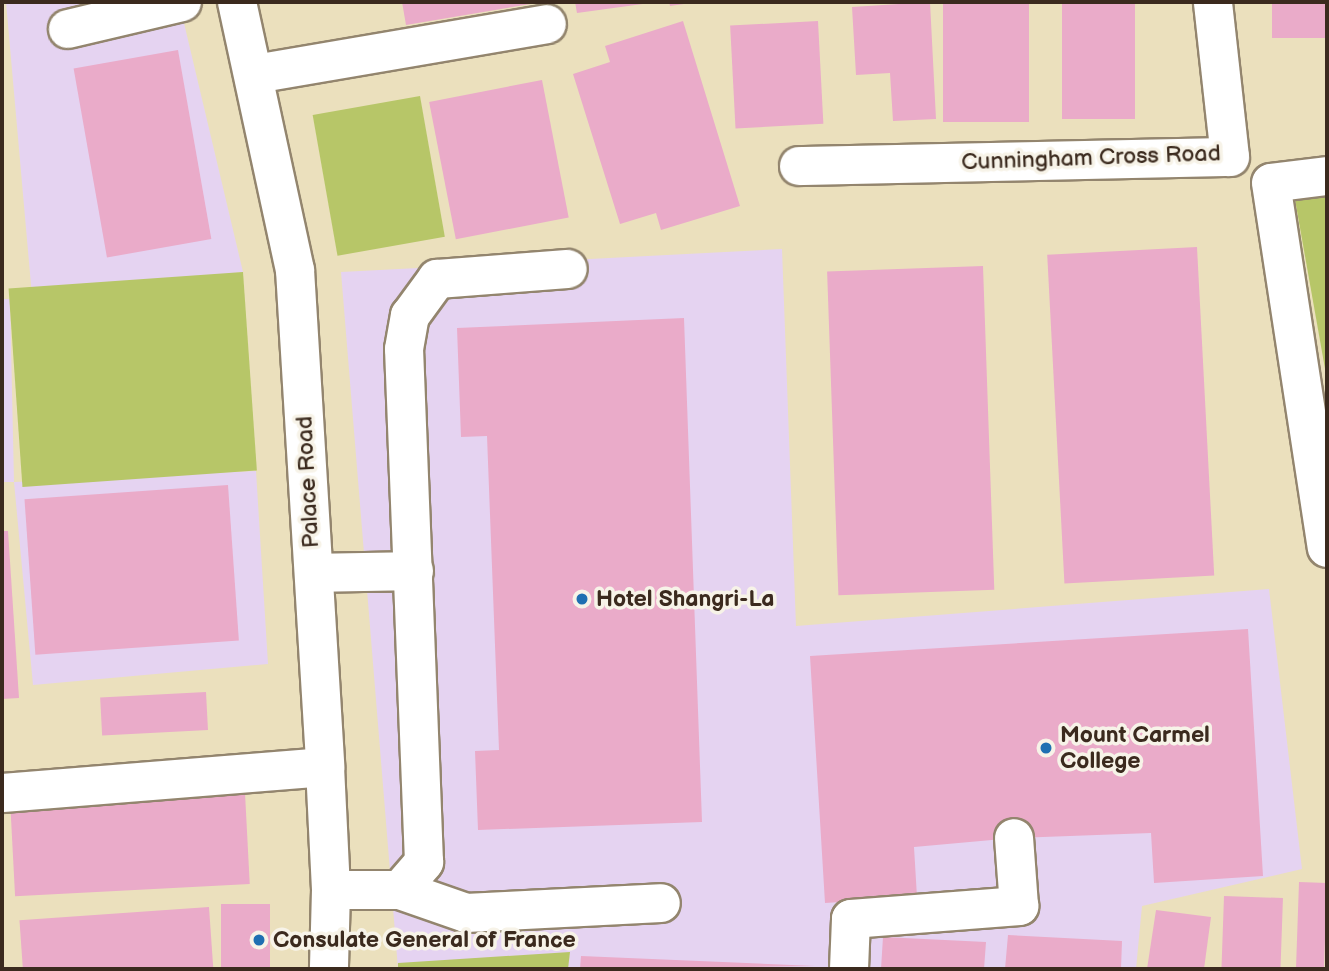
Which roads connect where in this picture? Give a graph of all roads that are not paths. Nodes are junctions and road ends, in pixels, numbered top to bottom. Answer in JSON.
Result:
{"nodes":[{"id":1,"x":182,"y":2,"type":"edge"},
{"id":2,"x":237,"y":2,"type":"edge"},
{"id":3,"x":1213,"y":2,"type":"edge"},
{"id":4,"x":547,"y":24,"type":"dead end"},
{"id":5,"x":68,"y":29,"type":"dead end"},
{"id":6,"x":255,"y":74,"type":"junction"},
{"id":7,"x":799,"y":166,"type":"dead end"},
{"id":8,"x":1327,"y":176,"type":"edge"},
{"id":9,"x":568,"y":269,"type":"dead end"},
{"id":10,"x":1327,"y":548,"type":"edge"},
{"id":11,"x":414,"y":571,"type":"junction"},
{"id":12,"x":314,"y":573,"type":"junction"},
{"id":13,"x":325,"y":767,"type":"junction"},
{"id":14,"x":2,"y":793,"type":"edge"},
{"id":15,"x":1014,"y":838,"type":"dead end"},
{"id":16,"x":331,"y":890,"type":"junction"},
{"id":17,"x":400,"y":890,"type":"junction"},
{"id":18,"x":660,"y":903,"type":"dead end"},
{"id":19,"x":329,"y":969,"type":"edge"},
{"id":20,"x":849,"y":969,"type":"edge"}],
"edges":[{"from":1,"to":5,"type":"street"},
{"from":2,"to":6,"type":"street","name":"Palace Road"},
{"from":3,"to":7,"type":"street","name":"Cunningham Cross Road"},
{"from":4,"to":6,"type":"street"},
{"from":6,"to":12,"type":"street","name":"Palace Road"},
{"from":8,"to":10,"type":"street"},
{"from":9,"to":11,"type":"street"},
{"from":11,"to":12,"type":"street"},
{"from":11,"to":17,"type":"street"},
{"from":12,"to":13,"type":"street","name":"Palace Road"},
{"from":13,"to":14,"type":"street"},
{"from":13,"to":16,"type":"street","name":"Palace Road"},
{"from":15,"to":20,"type":"street"},
{"from":16,"to":17,"type":"street"},
{"from":16,"to":19,"type":"street","name":"Palace Road"},
{"from":17,"to":18,"type":"street"}]}
